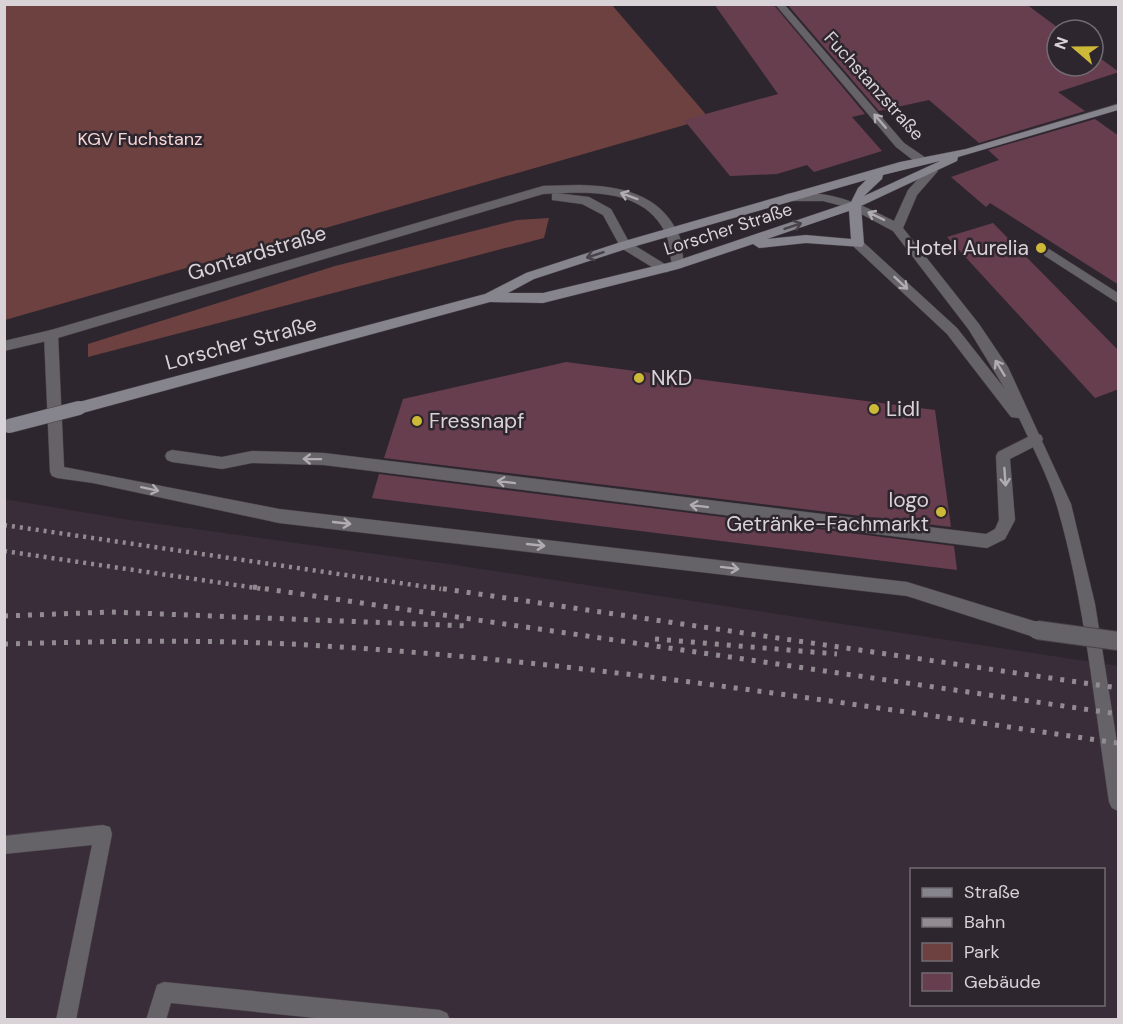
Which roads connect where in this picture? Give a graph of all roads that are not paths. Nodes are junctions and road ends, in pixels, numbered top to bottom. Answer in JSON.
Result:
{"nodes":[{"id":1,"x":779,"y":4,"type":"edge"},
{"id":2,"x":1119,"y":107,"type":"edge"},
{"id":3,"x":967,"y":152,"type":"junction"},
{"id":4,"x":922,"y":161,"type":"junction"},
{"id":5,"x":886,"y":170,"type":"junction"},
{"id":6,"x":932,"y":171,"type":"junction"},
{"id":7,"x":520,"y":197,"type":"junction"},
{"id":8,"x":787,"y":198,"type":"junction"},
{"id":9,"x":854,"y":205,"type":"junction"},
{"id":10,"x":897,"y":228,"type":"junction"},
{"id":11,"x":672,"y":233,"type":"junction"},
{"id":12,"x":858,"y":244,"type":"junction"},
{"id":13,"x":625,"y":245,"type":"junction"},
{"id":14,"x":732,"y":247,"type":"junction"},
{"id":15,"x":1049,"y":253,"type":"dead end"},
{"id":16,"x":678,"y":265,"type":"junction"},
{"id":17,"x":664,"y":269,"type":"junction"},
{"id":18,"x":489,"y":298,"type":"junction"},
{"id":19,"x":1119,"y":299,"type":"edge"},
{"id":20,"x":51,"y":335,"type":"junction"},
{"id":21,"x":4,"y":346,"type":"edge"},
{"id":22,"x":7,"y":427,"type":"edge"},
{"id":23,"x":1036,"y":439,"type":"junction"},
{"id":24,"x":172,"y":456,"type":"dead end"},
{"id":25,"x":1119,"y":641,"type":"edge"},
{"id":26,"x":1119,"y":802,"type":"edge"},
{"id":27,"x":4,"y":845,"type":"edge"},
{"id":28,"x":66,"y":1020,"type":"edge"},
{"id":29,"x":156,"y":1020,"type":"edge"},
{"id":30,"x":440,"y":1020,"type":"edge"}],
"edges":[{"from":4,"to":1,"type":"street","name":"Fuchstanzstraße","one_way":true},
{"from":2,"to":3,"type":"main road","name":"Lorscher Straße"},
{"from":3,"to":4,"type":"main road","name":"Lorscher Straße"},
{"from":3,"to":6,"type":"main road","name":"Lorscher Straße"},
{"from":4,"to":5,"type":"main road","name":"Lorscher Straße"},
{"from":5,"to":8,"type":"main road","name":"Lorscher Straße"},
{"from":5,"to":9,"type":"main road"},
{"from":6,"to":9,"type":"main road","name":"Lorscher Straße"},
{"from":6,"to":10,"type":"street"},
{"from":11,"to":7,"type":"street","name":"Gontardstraße","one_way":true},
{"from":7,"to":13,"type":"street","name":"Gontardstraße"},
{"from":7,"to":20,"type":"street","name":"Gontardstraße"},
{"from":8,"to":9,"type":"street"},
{"from":8,"to":11,"type":"main road","name":"Lorscher Straße"},
{"from":10,"to":9,"type":"street","one_way":true},
{"from":9,"to":12,"type":"main road"},
{"from":14,"to":9,"type":"main road","name":"Lorscher Straße","one_way":true},
{"from":23,"to":10,"type":"street","one_way":true},
{"from":11,"to":13,"type":"main road","name":"Lorscher Straße"},
{"from":11,"to":16,"type":"street","name":"Gontardstraße"},
{"from":12,"to":14,"type":"main road"},
{"from":12,"to":23,"type":"street","one_way":true},
{"from":13,"to":17,"type":"street","name":"Gontardstraße"},
{"from":13,"to":18,"type":"main road","name":"Lorscher Straße","one_way":true},
{"from":14,"to":16,"type":"main road","name":"Lorscher Straße"},
{"from":15,"to":19,"type":"street"},
{"from":16,"to":17,"type":"main road","name":"Lorscher Straße"},
{"from":17,"to":18,"type":"main road","name":"Lorscher Straße"},
{"from":18,"to":22,"type":"main road","name":"Lorscher Straße","bridge":true},
{"from":20,"to":21,"type":"street","name":"Gontardstraße"},
{"from":20,"to":25,"type":"street","one_way":true,"bridge":true},
{"from":23,"to":24,"type":"street","one_way":true},
{"from":23,"to":26,"type":"street"},
{"from":27,"to":28,"type":"street"},
{"from":29,"to":30,"type":"street"}]}
